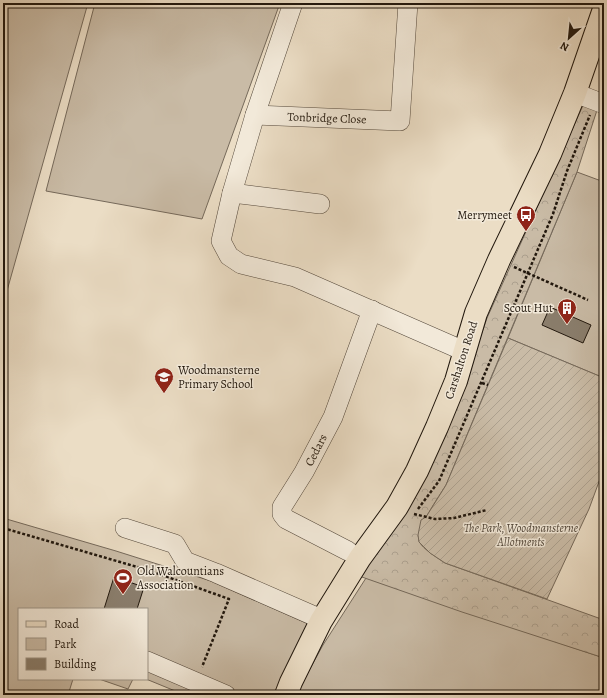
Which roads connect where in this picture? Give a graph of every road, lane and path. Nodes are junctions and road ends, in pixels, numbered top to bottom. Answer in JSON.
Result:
{"nodes":[{"id":1,"x":294,"y":3,"type":"edge"},
{"id":2,"x":408,"y":3,"type":"edge"},
{"id":3,"x":604,"y":9,"type":"edge"},
{"id":4,"x":604,"y":79,"type":"edge"},
{"id":5,"x":575,"y":93,"type":"junction"},
{"id":6,"x":600,"y":103,"type":"edge"},
{"id":7,"x":255,"y":115,"type":"junction"},
{"id":8,"x":232,"y":193,"type":"junction"},
{"id":9,"x":320,"y":204,"type":"dead end"},
{"id":10,"x":499,"y":260,"type":"junction"},
{"id":11,"x":528,"y":272,"type":"junction"},
{"id":12,"x":588,"y":300,"type":"dead end"},
{"id":13,"x":372,"y":310,"type":"junction"},
{"id":14,"x":464,"y":351,"type":"junction"},
{"id":15,"x":482,"y":382,"type":"junction"},
{"id":16,"x":488,"y":385,"type":"dead end"},
{"id":17,"x":487,"y":510,"type":"dead end"},
{"id":18,"x":3,"y":528,"type":"edge"},
{"id":19,"x":125,"y":528,"type":"dead end"},
{"id":20,"x":348,"y":551,"type":"dead end"},
{"id":21,"x":321,"y":621,"type":"junction"},
{"id":22,"x":148,"y":661,"type":"edge"},
{"id":23,"x":196,"y":682,"type":"junction"},
{"id":24,"x":226,"y":695,"type":"edge"},
{"id":25,"x":286,"y":695,"type":"edge"}],
"edges":[{"from":1,"to":7,"type":"street"},
{"from":2,"to":7,"type":"street","name":"Tonbridge Close"},
{"from":3,"to":5,"type":"main road","name":"Carshalton Road"},
{"from":4,"to":6,"type":"path"},
{"from":5,"to":6,"type":"street"},
{"from":5,"to":10,"type":"main road","name":"Carshalton Road"},
{"from":6,"to":11,"type":"path"},
{"from":7,"to":8,"type":"street"},
{"from":8,"to":9,"type":"street"},
{"from":8,"to":13,"type":"street"},
{"from":10,"to":11,"type":"path"},
{"from":10,"to":14,"type":"main road","name":"Carshalton Road"},
{"from":11,"to":12,"type":"path"},
{"from":11,"to":15,"type":"path"},
{"from":13,"to":14,"type":"street"},
{"from":13,"to":20,"type":"street","name":"Cedars"},
{"from":14,"to":21,"type":"main road","name":"Carshalton Road"},
{"from":15,"to":16,"type":"path"},
{"from":15,"to":17,"type":"path"},
{"from":18,"to":23,"type":"path"},
{"from":19,"to":21,"type":"street"},
{"from":21,"to":25,"type":"main road","name":"Carshalton Road"},
{"from":22,"to":23,"type":"street"},
{"from":23,"to":24,"type":"street"}]}
